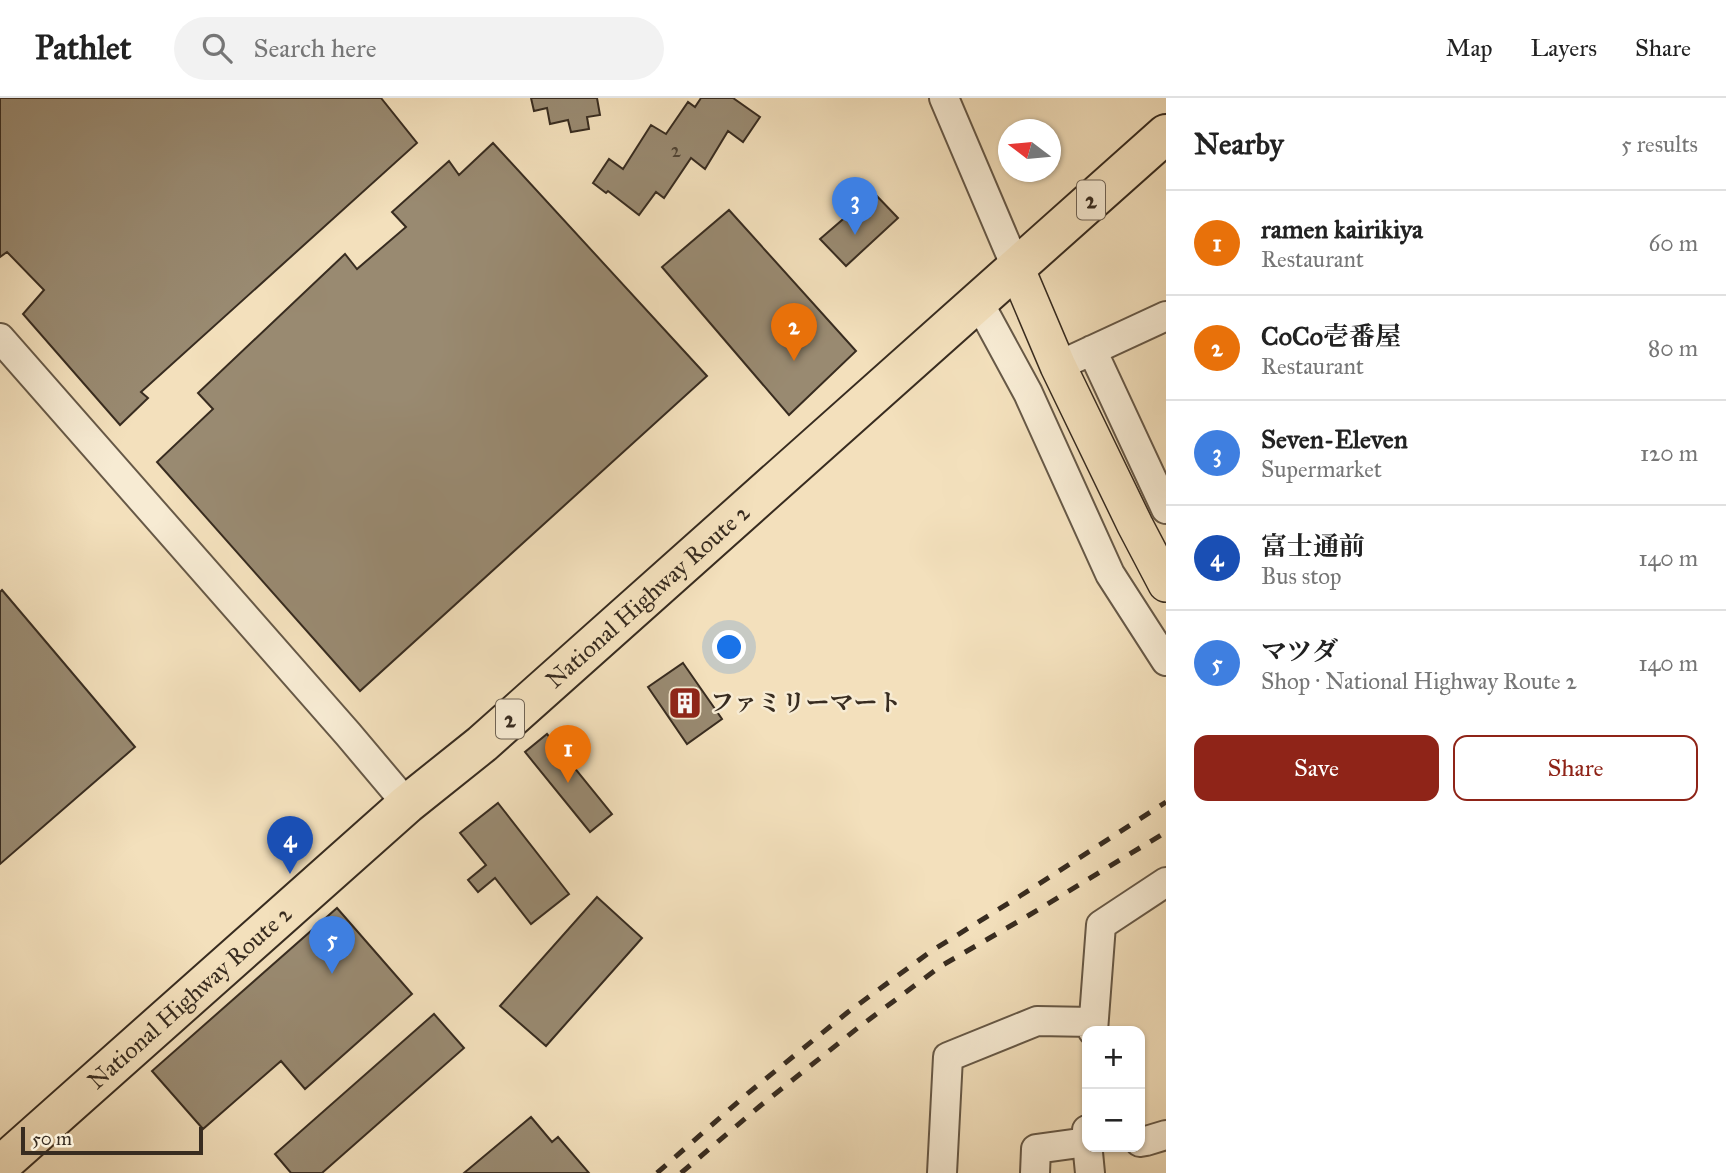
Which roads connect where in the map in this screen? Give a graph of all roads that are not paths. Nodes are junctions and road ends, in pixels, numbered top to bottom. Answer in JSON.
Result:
{"nodes":[{"id":1,"x":944,"y":98,"type":"edge"},
{"id":2,"x":1166,"y":134,"type":"edge"},
{"id":3,"x":1016,"y":267,"type":"junction"},
{"id":4,"x":978,"y":301,"type":"junction"},
{"id":5,"x":1166,"y":316,"type":"edge"},
{"id":6,"x":0,"y":338,"type":"edge"},
{"id":7,"x":1092,"y":350,"type":"junction"},
{"id":8,"x":1058,"y":366,"type":"junction"},
{"id":9,"x":1166,"y":509,"type":"edge"},
{"id":10,"x":1166,"y":584,"type":"edge"},
{"id":11,"x":1166,"y":661,"type":"edge"},
{"id":12,"x":407,"y":804,"type":"junction"},
{"id":13,"x":1166,"y":882,"type":"edge"},
{"id":14,"x":1084,"y":1026,"type":"edge"},
{"id":15,"x":1093,"y":1026,"type":"edge"},
{"id":16,"x":1166,"y":1135,"type":"edge"},
{"id":17,"x":1145,"y":1142,"type":"edge"},
{"id":18,"x":1082,"y":1143,"type":"edge"},
{"id":19,"x":1088,"y":1152,"type":"edge"},
{"id":20,"x":0,"y":1166,"type":"edge"},
{"id":21,"x":942,"y":1173,"type":"edge"},
{"id":22,"x":1035,"y":1173,"type":"edge"},
{"id":23,"x":1090,"y":1173,"type":"edge"}],
"edges":[{"from":1,"to":3,"type":"street"},
{"from":2,"to":3,"type":"highway","name":"National Highway Route 2","number":"2"},
{"from":3,"to":4,"type":"highway","name":"National Highway Route 2","number":"2"},
{"from":3,"to":8,"type":"main road"},
{"from":4,"to":11,"type":"street"},
{"from":4,"to":12,"type":"highway","name":"National Highway Route 2","number":"2"},
{"from":5,"to":7,"type":"street"},
{"from":6,"to":12,"type":"street"},
{"from":7,"to":8,"type":"street"},
{"from":7,"to":9,"type":"street"},
{"from":8,"to":10,"type":"main road"},
{"from":12,"to":20,"type":"highway","name":"National Highway Route 2","number":"2"},
{"from":13,"to":15,"type":"street"},
{"from":14,"to":21,"type":"street"},
{"from":16,"to":17,"type":"street"},
{"from":18,"to":22,"type":"street"},
{"from":19,"to":23,"type":"street"}]}
